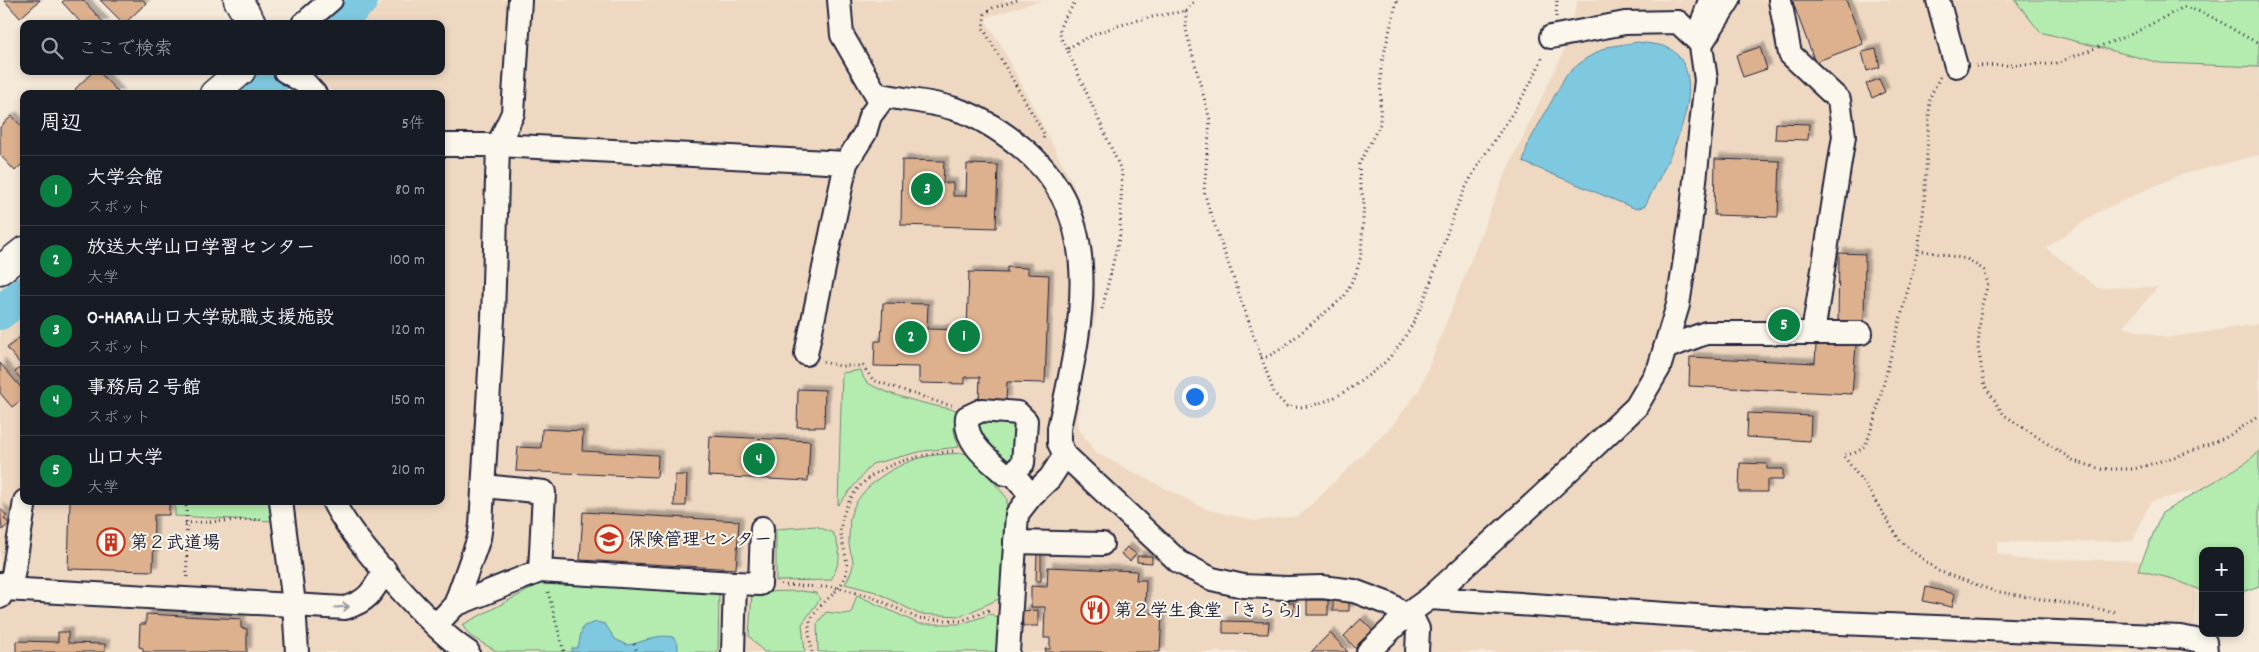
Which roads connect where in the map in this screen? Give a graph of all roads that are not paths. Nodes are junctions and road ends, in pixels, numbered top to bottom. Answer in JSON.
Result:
{"nodes":[{"id":1,"x":238,"y":0,"type":"edge"},
{"id":2,"x":331,"y":0,"type":"edge"},
{"id":3,"x":520,"y":0,"type":"edge"},
{"id":4,"x":840,"y":0,"type":"edge"},
{"id":5,"x":1710,"y":0,"type":"edge"},
{"id":6,"x":1729,"y":0,"type":"edge"},
{"id":7,"x":1780,"y":0,"type":"edge"},
{"id":8,"x":1938,"y":0,"type":"edge"},
{"id":9,"x":250,"y":20,"type":"edge"},
{"id":10,"x":308,"y":20,"type":"edge"},
{"id":11,"x":1551,"y":37,"type":"road end"},
{"id":12,"x":1701,"y":44,"type":"junction"},
{"id":13,"x":1956,"y":66,"type":"road end"},
{"id":14,"x":236,"y":75,"type":"edge"},
{"id":15,"x":289,"y":80,"type":"edge"},
{"id":16,"x":219,"y":90,"type":"edge"},
{"id":17,"x":311,"y":90,"type":"edge"},
{"id":18,"x":885,"y":96,"type":"junction"},
{"id":19,"x":445,"y":145,"type":"edge"},
{"id":20,"x":498,"y":145,"type":"junction"},
{"id":21,"x":846,"y":163,"type":"junction"},
{"id":22,"x":20,"y":254,"type":"edge"},
{"id":23,"x":0,"y":270,"type":"edge"},
{"id":24,"x":1813,"y":333,"type":"junction"},
{"id":25,"x":1861,"y":333,"type":"dead end"},
{"id":26,"x":1665,"y":348,"type":"junction"},
{"id":27,"x":806,"y":354,"type":"road end"},
{"id":28,"x":1065,"y":455,"type":"junction"},
{"id":29,"x":1013,"y":473,"type":"junction"},
{"id":30,"x":484,"y":486,"type":"junction"},
{"id":31,"x":1031,"y":496,"type":"junction"},
{"id":32,"x":24,"y":505,"type":"edge"},
{"id":33,"x":335,"y":505,"type":"edge"},
{"id":34,"x":282,"y":510,"type":"edge"},
{"id":35,"x":762,"y":528,"type":"dead end"},
{"id":36,"x":1015,"y":542,"type":"junction"},
{"id":37,"x":1102,"y":544,"type":"dead end"},
{"id":38,"x":385,"y":570,"type":"junction"},
{"id":39,"x":540,"y":571,"type":"junction"},
{"id":40,"x":735,"y":583,"type":"junction"},
{"id":41,"x":2,"y":590,"type":"edge"},
{"id":42,"x":1430,"y":598,"type":"junction"},
{"id":43,"x":294,"y":604,"type":"junction"},
{"id":44,"x":454,"y":605,"type":"junction"},
{"id":45,"x":1406,"y":615,"type":"junction"},
{"id":46,"x":436,"y":625,"type":"junction"},
{"id":47,"x":297,"y":652,"type":"edge"},
{"id":48,"x":468,"y":652,"type":"edge"},
{"id":49,"x":733,"y":652,"type":"edge"},
{"id":50,"x":1008,"y":652,"type":"edge"},
{"id":51,"x":1368,"y":652,"type":"edge"},
{"id":52,"x":1417,"y":652,"type":"edge"},
{"id":53,"x":2206,"y":652,"type":"edge"}],
"edges":[{"from":1,"to":9,"type":"main road"},
{"from":2,"to":10,"type":"street"},
{"from":3,"to":20,"type":"street"},
{"from":4,"to":18,"type":"street"},
{"from":5,"to":12,"type":"street"},
{"from":6,"to":12,"type":"street"},
{"from":7,"to":24,"type":"street"},
{"from":8,"to":13,"type":"street"},
{"from":11,"to":12,"type":"street"},
{"from":12,"to":26,"type":"street"},
{"from":14,"to":16,"type":"main road"},
{"from":15,"to":17,"type":"street"},
{"from":18,"to":21,"type":"street"},
{"from":18,"to":28,"type":"street"},
{"from":19,"to":20,"type":"street"},
{"from":20,"to":21,"type":"street"},
{"from":20,"to":30,"type":"street"},
{"from":21,"to":27,"type":"street"},
{"from":22,"to":23,"type":"main road"},
{"from":24,"to":25,"type":"street"},
{"from":24,"to":26,"type":"street"},
{"from":26,"to":42,"type":"street"},
{"from":28,"to":31,"type":"street"},
{"from":28,"to":45,"type":"street"},
{"from":29,"to":29,"type":"street"},
{"from":29,"to":31,"type":"street"},
{"from":30,"to":39,"type":"street"},
{"from":30,"to":44,"type":"street"},
{"from":31,"to":36,"type":"street"},
{"from":32,"to":41,"type":"street"},
{"from":33,"to":38,"type":"street"},
{"from":34,"to":43,"type":"street"},
{"from":35,"to":40,"type":"street"},
{"from":36,"to":37,"type":"street"},
{"from":36,"to":50,"type":"street"},
{"from":43,"to":38,"type":"street","one_way":true},
{"from":38,"to":46,"type":"street"},
{"from":39,"to":40,"type":"street"},
{"from":39,"to":44,"type":"street"},
{"from":40,"to":49,"type":"street"},
{"from":41,"to":43,"type":"street"},
{"from":42,"to":45,"type":"street"},
{"from":42,"to":53,"type":"street"},
{"from":43,"to":47,"type":"street"},
{"from":44,"to":46,"type":"street"},
{"from":45,"to":51,"type":"street"},
{"from":45,"to":52,"type":"street"},
{"from":46,"to":48,"type":"street"}]}
